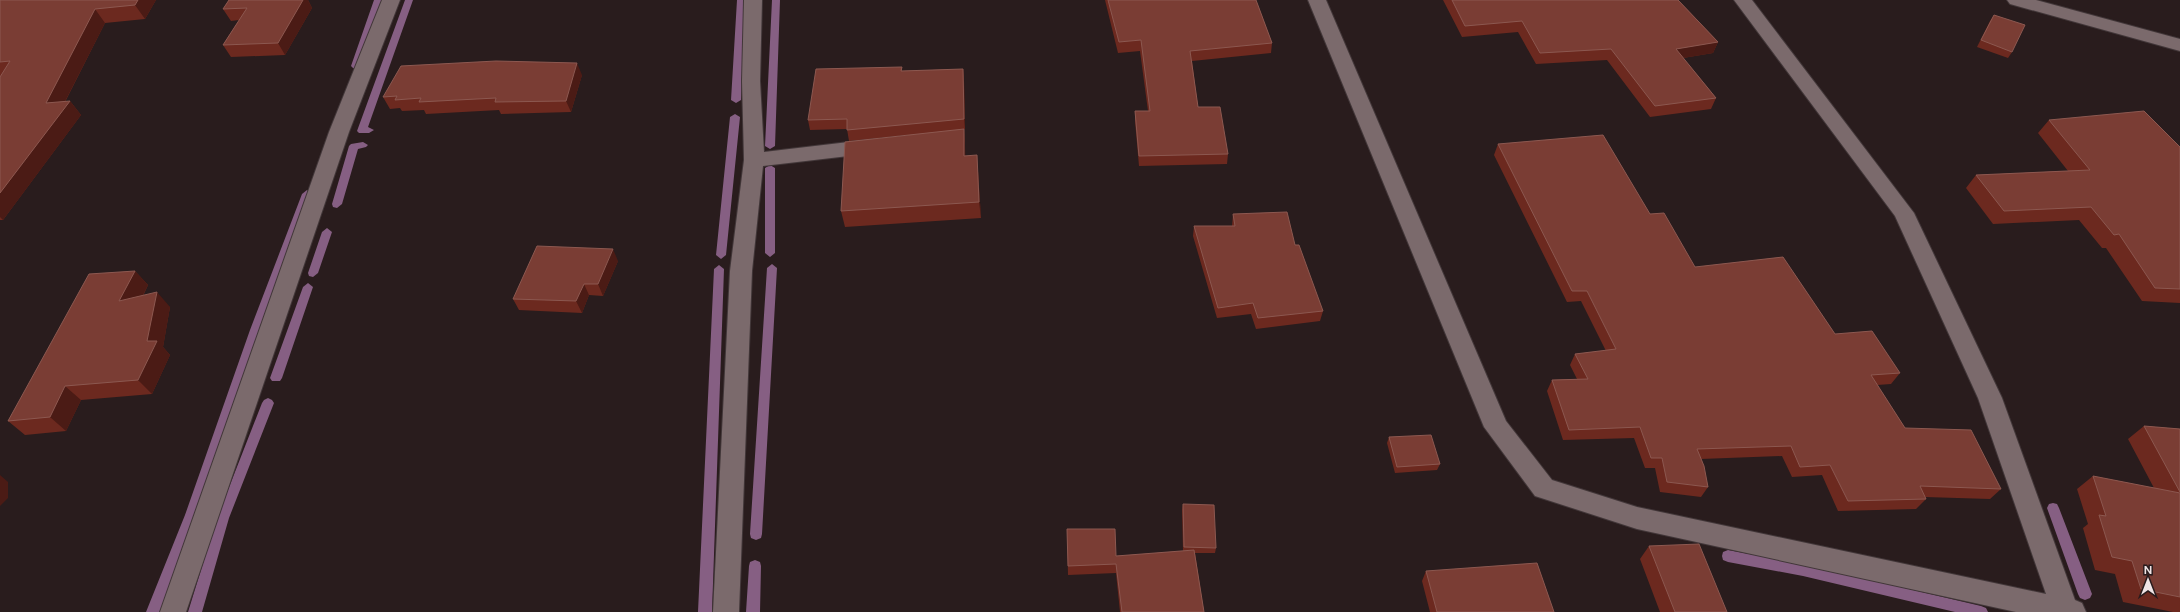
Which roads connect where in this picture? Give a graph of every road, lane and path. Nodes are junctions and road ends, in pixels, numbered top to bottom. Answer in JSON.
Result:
{"nodes":[{"id":1,"x":392,"y":0,"type":"edge"},
{"id":2,"x":753,"y":0,"type":"edge"},
{"id":3,"x":1317,"y":0,"type":"edge"},
{"id":4,"x":1743,"y":0,"type":"edge"},
{"id":5,"x":2016,"y":0,"type":"edge"},
{"id":6,"x":2180,"y":45,"type":"edge"},
{"id":7,"x":893,"y":144,"type":"edge"},
{"id":8,"x":754,"y":160,"type":"junction"},
{"id":9,"x":2069,"y":611,"type":"edge"},
{"id":10,"x":173,"y":612,"type":"edge"},
{"id":11,"x":726,"y":612,"type":"edge"}],
"edges":[{"from":1,"to":10,"type":"street"},
{"from":2,"to":8,"type":"street"},
{"from":3,"to":9,"type":"street"},
{"from":4,"to":9,"type":"street"},
{"from":5,"to":6,"type":"street"},
{"from":7,"to":8,"type":"street"},
{"from":8,"to":11,"type":"street"}]}
